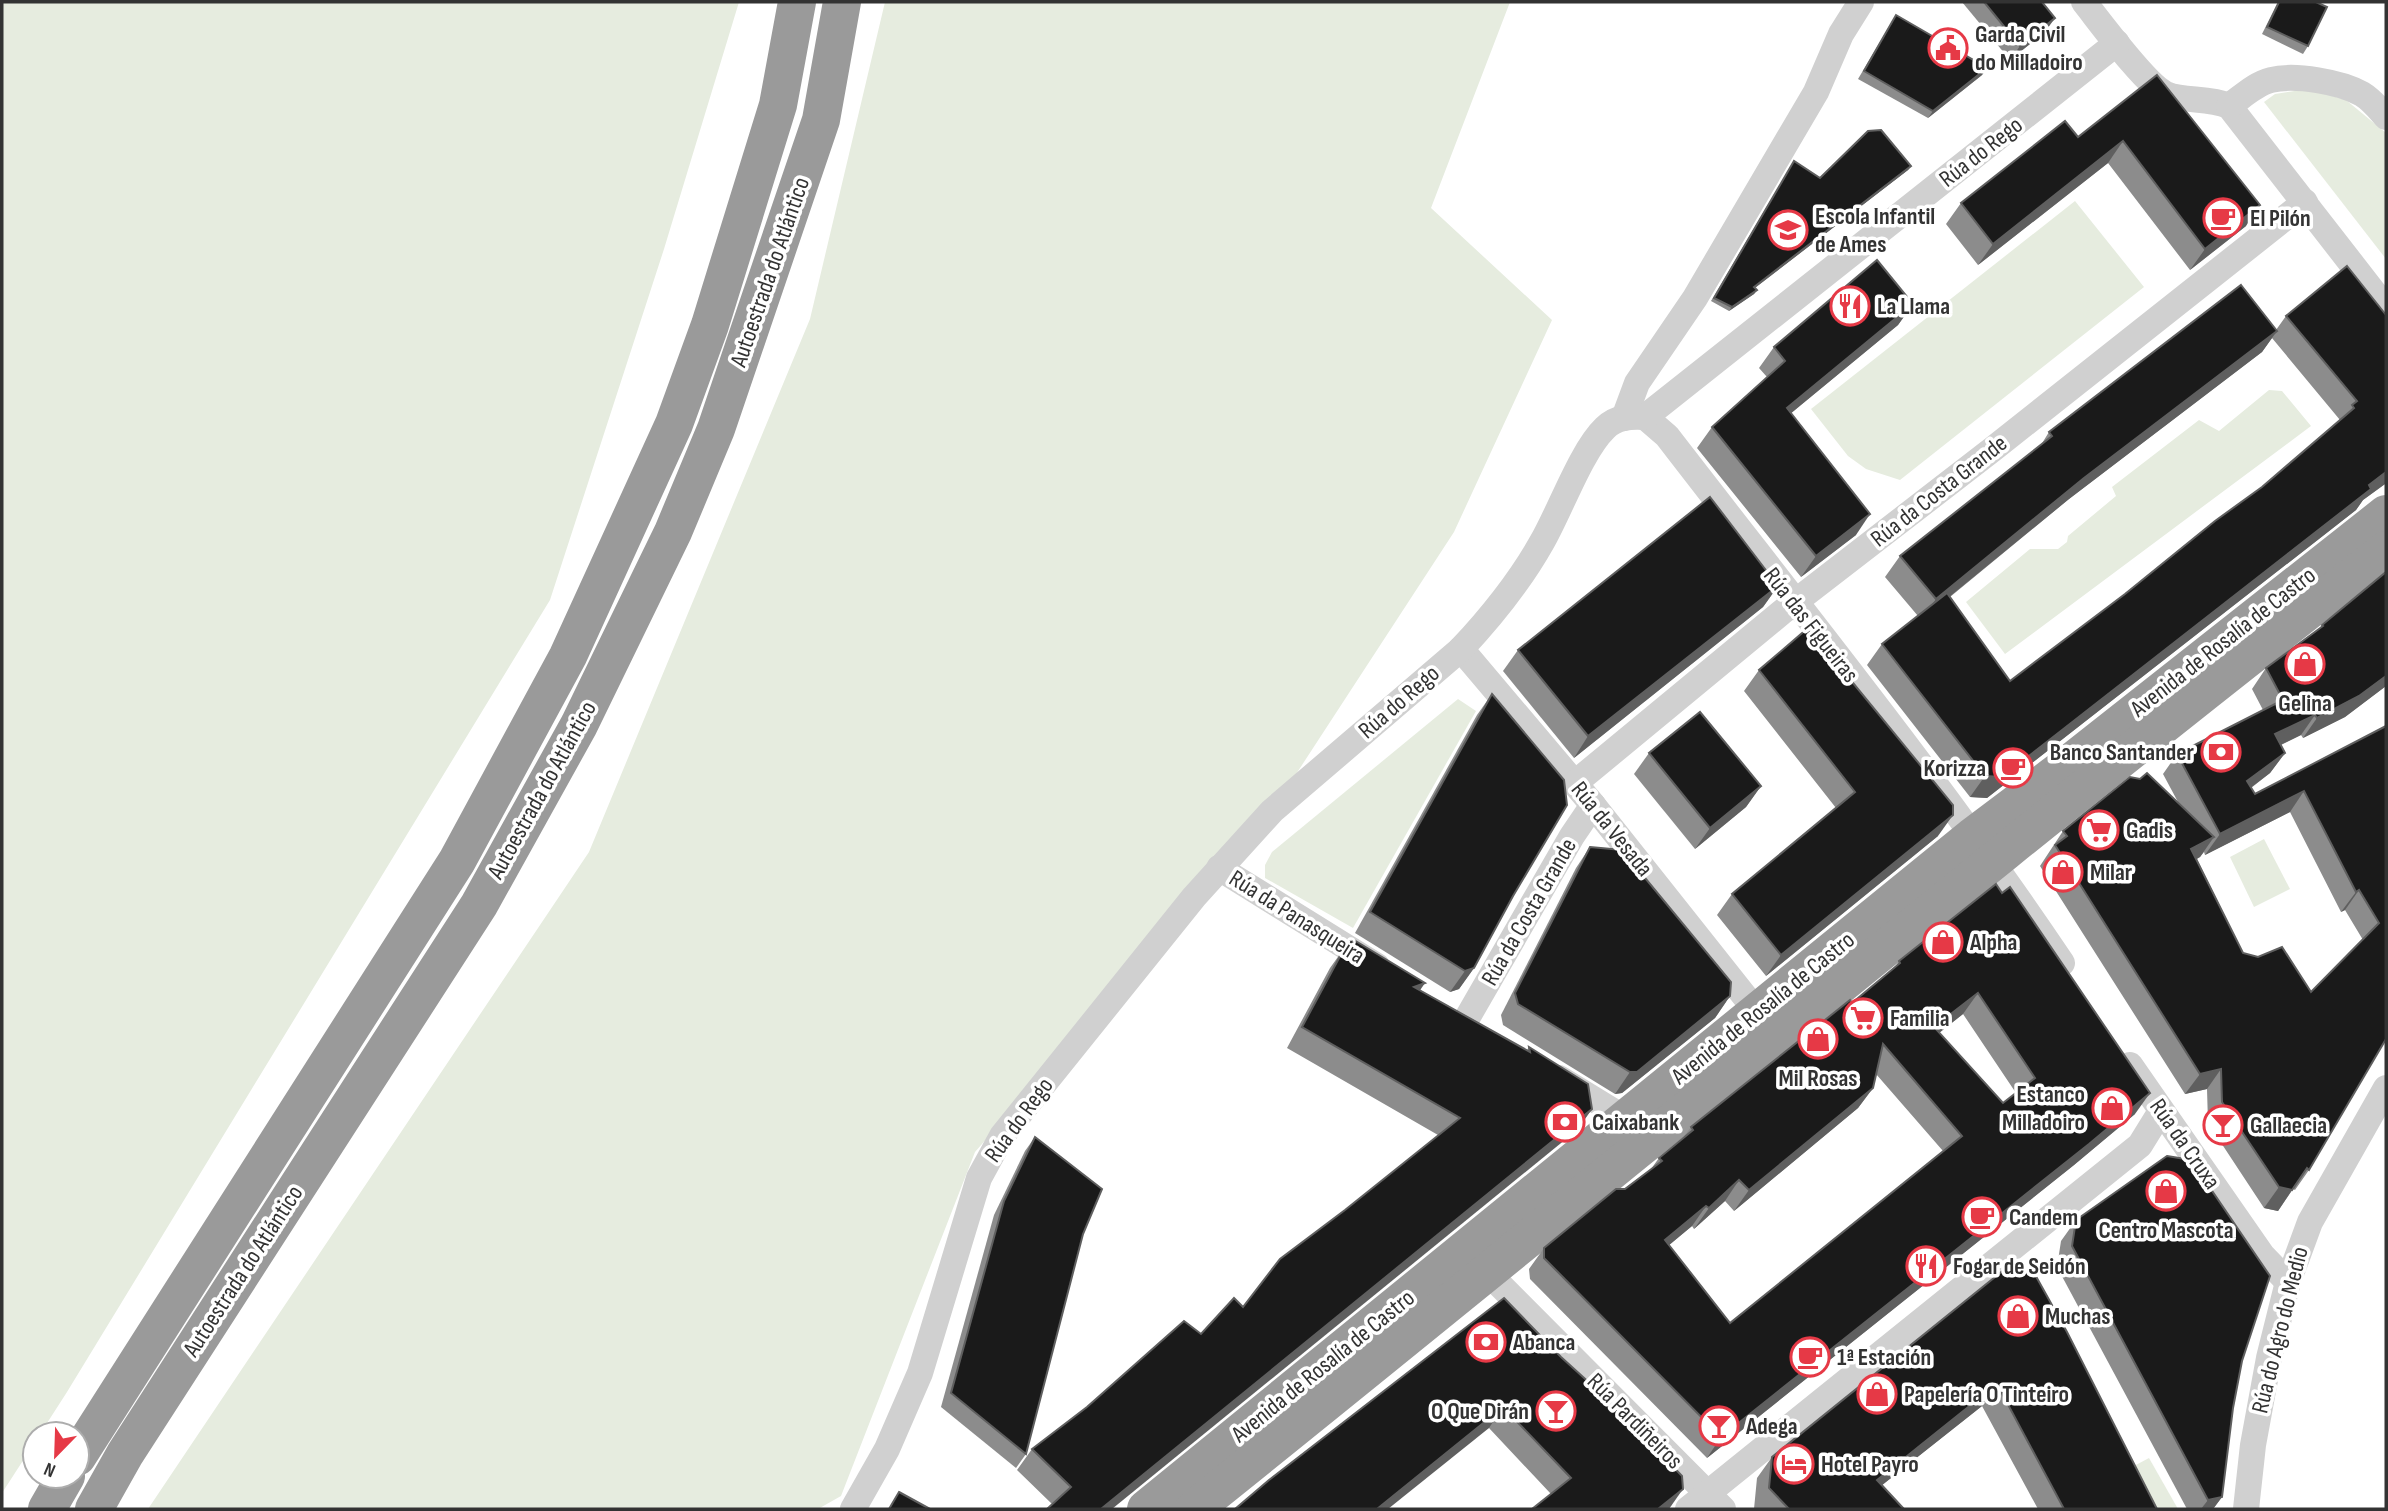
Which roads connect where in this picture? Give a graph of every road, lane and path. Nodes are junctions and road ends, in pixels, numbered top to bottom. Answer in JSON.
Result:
{"nodes":[{"id":1,"x":797,"y":2,"type":"edge"},
{"id":2,"x":842,"y":2,"type":"edge"},
{"id":3,"x":1861,"y":2,"type":"edge"},
{"id":4,"x":2084,"y":2,"type":"edge"},
{"id":5,"x":2117,"y":43,"type":"junction"},
{"id":6,"x":2229,"y":106,"type":"junction"},
{"id":7,"x":2386,"y":117,"type":"edge"},
{"id":8,"x":2305,"y":202,"type":"junction"},
{"id":9,"x":2386,"y":308,"type":"edge"},
{"id":10,"x":1634,"y":417,"type":"junction"},
{"id":11,"x":2386,"y":514,"type":"edge"},
{"id":12,"x":2386,"y":550,"type":"edge"},
{"id":13,"x":1794,"y":603,"type":"junction"},
{"id":14,"x":1461,"y":649,"type":"junction"},
{"id":15,"x":1575,"y":783,"type":"junction"},
{"id":16,"x":1593,"y":805,"type":"junction"},
{"id":17,"x":1983,"y":849,"type":"junction"},
{"id":18,"x":1219,"y":868,"type":"junction"},
{"id":19,"x":1397,"y":978,"type":"edge"},
{"id":20,"x":2076,"y":986,"type":"edge"},
{"id":21,"x":1443,"y":1006,"type":"edge"},
{"id":22,"x":1758,"y":1013,"type":"junction"},
{"id":23,"x":1466,"y":1020,"type":"junction"},
{"id":24,"x":1489,"y":1034,"type":"edge"},
{"id":25,"x":2113,"y":1041,"type":"edge"},
{"id":26,"x":1535,"y":1063,"type":"edge"},
{"id":27,"x":2386,"y":1088,"type":"edge"},
{"id":28,"x":2161,"y":1111,"type":"junction"},
{"id":29,"x":1626,"y":1119,"type":"junction"},
{"id":30,"x":1488,"y":1273,"type":"junction"},
{"id":31,"x":2288,"y":1282,"type":"junction"},
{"id":32,"x":91,"y":1435,"type":"edge"},
{"id":33,"x":58,"y":1490,"type":"edge"},
{"id":34,"x":1706,"y":1504,"type":"edge"},
{"id":35,"x":47,"y":1509,"type":"edge"},
{"id":36,"x":94,"y":1509,"type":"edge"},
{"id":37,"x":853,"y":1509,"type":"edge"},
{"id":38,"x":1146,"y":1509,"type":"edge"},
{"id":39,"x":1194,"y":1509,"type":"edge"},
{"id":40,"x":2246,"y":1509,"type":"edge"}],
"edges":[{"from":1,"to":32,"type":"highway","name":"Autoestrada do Atlántico"},
{"from":2,"to":36,"type":"highway","name":"Autoestrada do Atlántico"},
{"from":3,"to":10,"type":"street"},
{"from":4,"to":5,"type":"street"},
{"from":5,"to":6,"type":"street"},
{"from":5,"to":10,"type":"street","name":"Rúa do Rego"},
{"from":6,"to":7,"type":"street"},
{"from":6,"to":8,"type":"street"},
{"from":8,"to":9,"type":"street"},
{"from":8,"to":13,"type":"street","name":"Rúa da Costa Grande"},
{"from":10,"to":13,"type":"street","name":"Rúa das Figueiras"},
{"from":10,"to":14,"type":"street","name":"Rúa do Rego"},
{"from":11,"to":17,"type":"highway","name":"Avenida de Rosalía de Castro"},
{"from":12,"to":17,"type":"highway","name":"Avenida de Rosalía de Castro"},
{"from":13,"to":15,"type":"street","name":"Rúa da Costa Grande"},
{"from":13,"to":17,"type":"street","name":"Rúa das Figueiras"},
{"from":14,"to":15,"type":"street","name":"Rúa da Vesada"},
{"from":14,"to":18,"type":"street","name":"Rúa do Rego"},
{"from":15,"to":16,"type":"street","name":"Rúa da Vesada"},
{"from":16,"to":22,"type":"street","name":"Rúa da Vesada"},
{"from":16,"to":23,"type":"street","name":"Rúa da Costa Grande"},
{"from":17,"to":20,"type":"street"},
{"from":17,"to":22,"type":"highway","name":"Avenida de Rosalía de Castro"},
{"from":17,"to":30,"type":"highway","name":"Avenida de Rosalía de Castro"},
{"from":18,"to":19,"type":"street","name":"Rúa da Panasqueira"},
{"from":18,"to":37,"type":"street","name":"Rúa do Rego"},
{"from":21,"to":23,"type":"street"},
{"from":22,"to":29,"type":"highway","name":"Avenida de Rosalía de Castro"},
{"from":23,"to":24,"type":"street"},
{"from":25,"to":28,"type":"street","name":"Rúa da Cruxa"},
{"from":26,"to":29,"type":"street"},
{"from":27,"to":31,"type":"street","name":"Rúa do Agro do Medio"},
{"from":28,"to":31,"type":"street","name":"Rúa da Cruxa"},
{"from":28,"to":34,"type":"street"},
{"from":29,"to":38,"type":"highway","name":"Avenida de Rosalía de Castro"},
{"from":30,"to":34,"type":"street","name":"Rúa Pardiñeiros"},
{"from":30,"to":39,"type":"highway","name":"Avenida de Rosalía de Castro"},
{"from":31,"to":40,"type":"street","name":"Rúa do Agro do Medio"},
{"from":33,"to":35,"type":"highway"}]}
